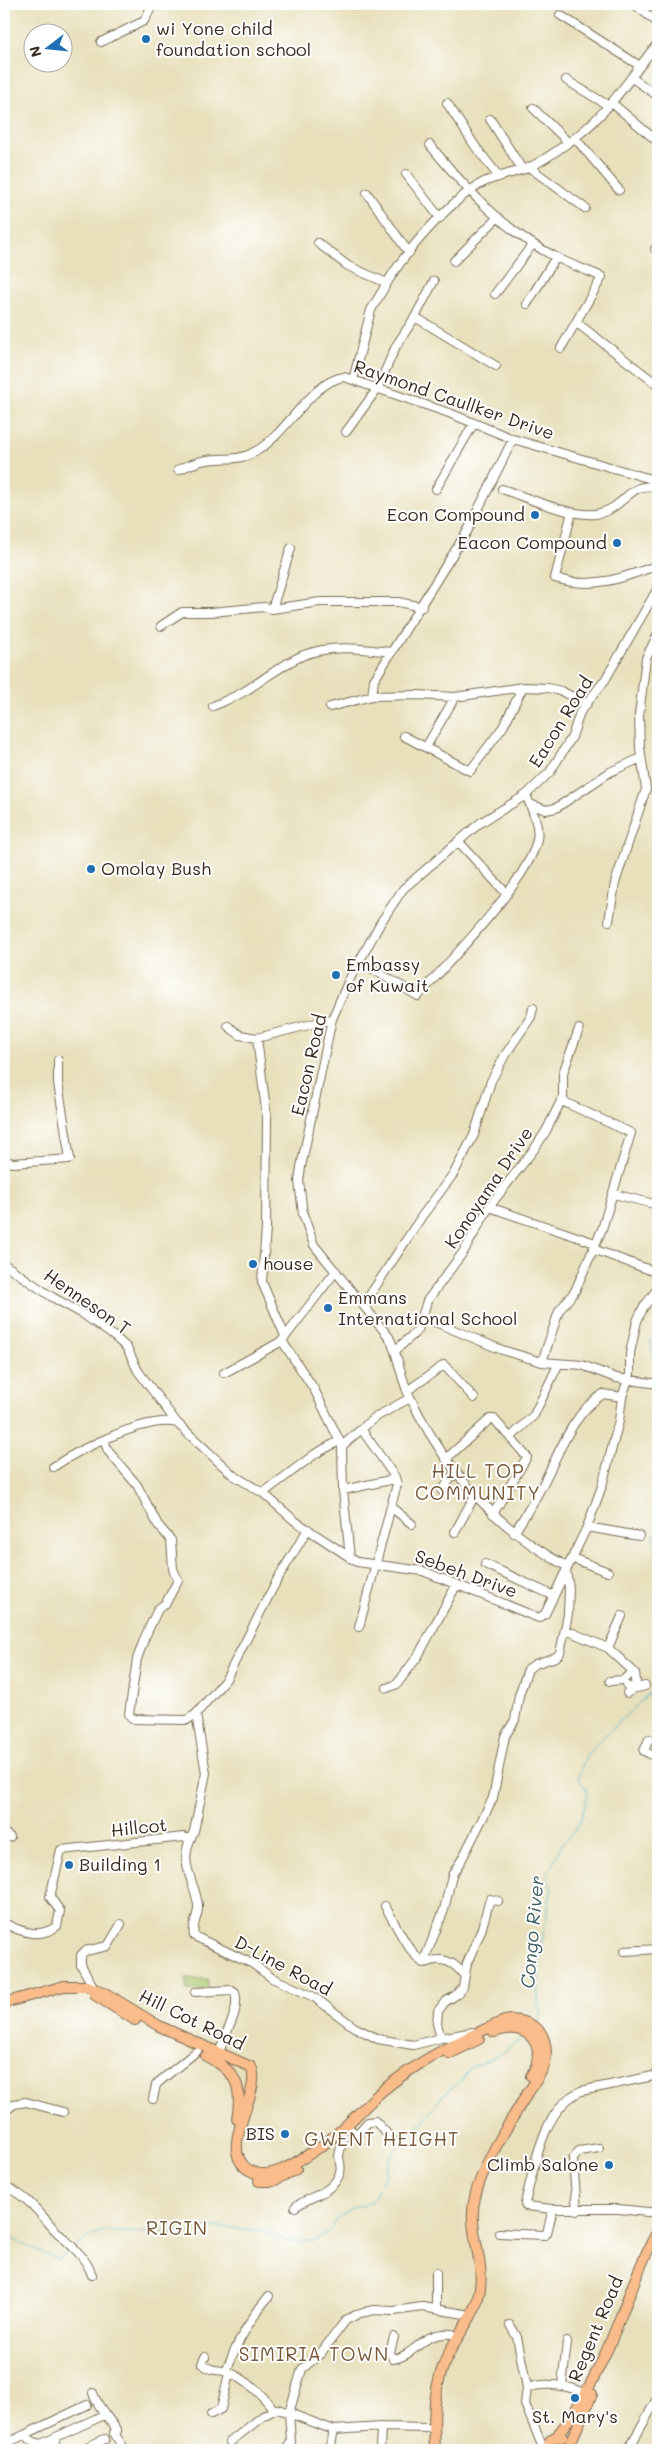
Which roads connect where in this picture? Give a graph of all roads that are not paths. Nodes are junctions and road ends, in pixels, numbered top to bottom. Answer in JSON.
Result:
{"nodes":[{"id":1,"x":153,"y":4,"type":"edge"},
{"id":2,"x":634,"y":4,"type":"edge"},
{"id":3,"x":560,"y":15,"type":"dead end"},
{"id":4,"x":658,"y":22,"type":"edge"},
{"id":5,"x":100,"y":42,"type":"dead end"},
{"id":6,"x":658,"y":43,"type":"edge"},
{"id":7,"x":640,"y":66,"type":"junction"},
{"id":8,"x":632,"y":78,"type":"junction"},
{"id":9,"x":566,"y":80,"type":"dead end"},
{"id":10,"x":658,"y":96,"type":"edge"},
{"id":11,"x":447,"y":103,"type":"dead end"},
{"id":12,"x":611,"y":105,"type":"junction"},
{"id":13,"x":533,"y":108,"type":"dead end"},
{"id":14,"x":490,"y":119,"type":"dead end"},
{"id":15,"x":572,"y":140,"type":"junction"},
{"id":16,"x":658,"y":142,"type":"edge"},
{"id":17,"x":430,"y":145,"type":"dead end"},
{"id":18,"x":525,"y":168,"type":"junction"},
{"id":19,"x":406,"y":174,"type":"dead end"},
{"id":20,"x":499,"y":177,"type":"junction"},
{"id":21,"x":471,"y":190,"type":"junction"},
{"id":22,"x":619,"y":190,"type":"dead end"},
{"id":23,"x":367,"y":193,"type":"dead end"},
{"id":24,"x":585,"y":208,"type":"dead end"},
{"id":25,"x":498,"y":217,"type":"junction"},
{"id":26,"x":440,"y":218,"type":"junction"},
{"id":27,"x":318,"y":243,"type":"dead end"},
{"id":28,"x":534,"y":244,"type":"junction"},
{"id":29,"x":409,"y":253,"type":"junction"},
{"id":30,"x":556,"y":257,"type":"junction"},
{"id":31,"x":454,"y":261,"type":"dead end"},
{"id":32,"x":434,"y":281,"type":"dead end"},
{"id":33,"x":387,"y":282,"type":"junction"},
{"id":34,"x":495,"y":294,"type":"dead end"},
{"id":35,"x":527,"y":304,"type":"dead end"},
{"id":36,"x":415,"y":317,"type":"junction"},
{"id":37,"x":577,"y":323,"type":"junction"},
{"id":38,"x":561,"y":348,"type":"dead end"},
{"id":39,"x":496,"y":366,"type":"dead end"},
{"id":40,"x":353,"y":380,"type":"junction"},
{"id":41,"x":658,"y":384,"type":"edge"},
{"id":42,"x":377,"y":389,"type":"junction"},
{"id":43,"x":474,"y":423,"type":"junction"},
{"id":44,"x":346,"y":432,"type":"dead end"},
{"id":45,"x":512,"y":439,"type":"junction"},
{"id":46,"x":178,"y":470,"type":"dead end"},
{"id":47,"x":658,"y":481,"type":"edge"},
{"id":48,"x":658,"y":488,"type":"edge"},
{"id":49,"x":436,"y":489,"type":"dead end"},
{"id":50,"x":502,"y":489,"type":"dead end"},
{"id":51,"x":572,"y":512,"type":"junction"},
{"id":52,"x":291,"y":548,"type":"dead end"},
{"id":53,"x":658,"y":565,"type":"edge"},
{"id":54,"x":658,"y":588,"type":"edge"},
{"id":55,"x":422,"y":607,"type":"junction"},
{"id":56,"x":272,"y":609,"type":"junction"},
{"id":57,"x":161,"y":626,"type":"dead end"},
{"id":58,"x":658,"y":634,"type":"edge"},
{"id":59,"x":392,"y":652,"type":"junction"},
{"id":60,"x":523,"y":687,"type":"junction"},
{"id":61,"x":372,"y":696,"type":"junction"},
{"id":62,"x":455,"y":697,"type":"junction"},
{"id":63,"x":587,"y":704,"type":"junction"},
{"id":64,"x":213,"y":706,"type":"dead end"},
{"id":65,"x":330,"y":707,"type":"dead end"},
{"id":66,"x":404,"y":736,"type":"dead end"},
{"id":67,"x":426,"y":747,"type":"junction"},
{"id":68,"x":642,"y":758,"type":"junction"},
{"id":69,"x":526,"y":795,"type":"junction"},
{"id":70,"x":530,"y":804,"type":"junction"},
{"id":71,"x":458,"y":841,"type":"junction"},
{"id":72,"x":506,"y":893,"type":"junction"},
{"id":73,"x":609,"y":921,"type":"dead end"},
{"id":74,"x":359,"y":961,"type":"junction"},
{"id":75,"x":533,"y":1008,"type":"dead end"},
{"id":76,"x":332,"y":1020,"type":"junction"},
{"id":77,"x":228,"y":1026,"type":"dead end"},
{"id":78,"x":578,"y":1029,"type":"dead end"},
{"id":79,"x":257,"y":1038,"type":"junction"},
{"id":80,"x":58,"y":1060,"type":"dead end"},
{"id":81,"x":562,"y":1101,"type":"junction"},
{"id":82,"x":4,"y":1161,"type":"edge"},
{"id":83,"x":614,"y":1194,"type":"junction"},
{"id":84,"x":658,"y":1204,"type":"edge"},
{"id":85,"x":489,"y":1207,"type":"junction"},
{"id":86,"x":658,"y":1229,"type":"edge"},
{"id":87,"x":594,"y":1246,"type":"junction"},
{"id":88,"x":4,"y":1264,"type":"edge"},
{"id":89,"x":336,"y":1271,"type":"junction"},
{"id":90,"x":658,"y":1273,"type":"edge"},
{"id":91,"x":658,"y":1288,"type":"edge"},
{"id":92,"x":364,"y":1304,"type":"junction"},
{"id":93,"x":423,"y":1317,"type":"junction"},
{"id":94,"x":284,"y":1339,"type":"junction"},
{"id":95,"x":396,"y":1350,"type":"junction"},
{"id":96,"x":542,"y":1362,"type":"junction"},
{"id":97,"x":558,"y":1365,"type":"junction"},
{"id":98,"x":224,"y":1373,"type":"dead end"},
{"id":99,"x":628,"y":1380,"type":"junction"},
{"id":100,"x":658,"y":1384,"type":"edge"},
{"id":101,"x":408,"y":1394,"type":"junction"},
{"id":102,"x":622,"y":1397,"type":"junction"},
{"id":103,"x":474,"y":1398,"type":"dead end"},
{"id":104,"x":177,"y":1423,"type":"junction"},
{"id":105,"x":362,"y":1430,"type":"junction"},
{"id":106,"x":511,"y":1437,"type":"junction"},
{"id":107,"x":104,"y":1440,"type":"junction"},
{"id":108,"x":341,"y":1444,"type":"junction"},
{"id":109,"x":446,"y":1459,"type":"junction"},
{"id":110,"x":53,"y":1467,"type":"dead end"},
{"id":111,"x":455,"y":1472,"type":"junction"},
{"id":112,"x":395,"y":1480,"type":"junction"},
{"id":113,"x":343,"y":1490,"type":"junction"},
{"id":114,"x":442,"y":1490,"type":"dead end"},
{"id":115,"x":263,"y":1494,"type":"junction"},
{"id":116,"x":475,"y":1495,"type":"junction"},
{"id":117,"x":391,"y":1507,"type":"junction"},
{"id":118,"x":493,"y":1514,"type":"junction"},
{"id":119,"x":412,"y":1524,"type":"dead end"},
{"id":120,"x":587,"y":1527,"type":"junction"},
{"id":121,"x":308,"y":1529,"type":"junction"},
{"id":122,"x":455,"y":1532,"type":"dead end"},
{"id":123,"x":514,"y":1532,"type":"junction"},
{"id":124,"x":639,"y":1536,"type":"dead end"},
{"id":125,"x":350,"y":1558,"type":"junction"},
{"id":126,"x":572,"y":1558,"type":"junction"},
{"id":127,"x":376,"y":1564,"type":"junction"},
{"id":128,"x":485,"y":1564,"type":"dead end"},
{"id":129,"x":567,"y":1569,"type":"junction"},
{"id":130,"x":608,"y":1572,"type":"dead end"},
{"id":131,"x":457,"y":1584,"type":"junction"},
{"id":132,"x":554,"y":1596,"type":"junction"},
{"id":133,"x":622,"y":1616,"type":"dead end"},
{"id":134,"x":359,"y":1627,"type":"dead end"},
{"id":135,"x":566,"y":1630,"type":"junction"},
{"id":136,"x":608,"y":1648,"type":"junction"},
{"id":137,"x":628,"y":1676,"type":"dead end"},
{"id":138,"x":645,"y":1686,"type":"dead end"},
{"id":139,"x":387,"y":1688,"type":"dead end"},
{"id":140,"x":626,"y":1688,"type":"junction"},
{"id":141,"x":196,"y":1714,"type":"junction"},
{"id":142,"x":649,"y":1739,"type":"dead end"},
{"id":143,"x":658,"y":1758,"type":"edge"},
{"id":144,"x":190,"y":1840,"type":"junction"},
{"id":145,"x":498,"y":1901,"type":"dead end"},
{"id":146,"x":385,"y":1906,"type":"dead end"},
{"id":147,"x":4,"y":1923,"type":"edge"},
{"id":148,"x":122,"y":1924,"type":"dead end"},
{"id":149,"x":194,"y":1936,"type":"joint"},
{"id":150,"x":658,"y":1949,"type":"edge"},
{"id":151,"x":625,"y":1951,"type":"dead end"},
{"id":152,"x":423,"y":1963,"type":"junction"},
{"id":153,"x":464,"y":1976,"type":"junction"},
{"id":154,"x":94,"y":1988,"type":"junction"},
{"id":155,"x":195,"y":1992,"type":"dead end"},
{"id":156,"x":4,"y":2003,"type":"edge"},
{"id":157,"x":4,"y":2009,"type":"edge"},
{"id":158,"x":480,"y":2031,"type":"junction"},
{"id":159,"x":441,"y":2038,"type":"junction"},
{"id":160,"x":197,"y":2051,"type":"junction"},
{"id":161,"x":219,"y":2055,"type":"junction"},
{"id":162,"x":246,"y":2065,"type":"junction"},
{"id":163,"x":658,"y":2075,"type":"edge"},
{"id":164,"x":236,"y":2080,"type":"junction"},
{"id":165,"x":253,"y":2081,"type":"junction"},
{"id":166,"x":153,"y":2099,"type":"dead end"},
{"id":167,"x":4,"y":2112,"type":"edge"},
{"id":168,"x":63,"y":2112,"type":"dead end"},
{"id":169,"x":347,"y":2134,"type":"junction"},
{"id":170,"x":392,"y":2139,"type":"dead end"},
{"id":171,"x":599,"y":2148,"type":"dead end"},
{"id":172,"x":4,"y":2186,"type":"edge"},
{"id":173,"x":295,"y":2207,"type":"dead end"},
{"id":174,"x":553,"y":2210,"type":"junction"},
{"id":175,"x":577,"y":2211,"type":"junction"},
{"id":176,"x":658,"y":2213,"type":"edge"},
{"id":177,"x":658,"y":2231,"type":"edge"},
{"id":178,"x":499,"y":2233,"type":"dead end"},
{"id":179,"x":658,"y":2243,"type":"edge"},
{"id":180,"x":436,"y":2274,"type":"dead end"},
{"id":181,"x":92,"y":2275,"type":"dead end"},
{"id":182,"x":269,"y":2296,"type":"dead end"},
{"id":183,"x":436,"y":2308,"type":"junction"},
{"id":184,"x":465,"y":2314,"type":"junction"},
{"id":185,"x":510,"y":2325,"type":"dead end"},
{"id":186,"x":452,"y":2334,"type":"junction"},
{"id":187,"x":394,"y":2337,"type":"dead end"},
{"id":188,"x":567,"y":2342,"type":"dead end"},
{"id":189,"x":205,"y":2357,"type":"dead end"},
{"id":190,"x":228,"y":2372,"type":"junction"},
{"id":191,"x":562,"y":2386,"type":"junction"},
{"id":192,"x":527,"y":2388,"type":"junction"},
{"id":193,"x":93,"y":2393,"type":"dead end"},
{"id":194,"x":588,"y":2395,"type":"junction"},
{"id":195,"x":658,"y":2397,"type":"edge"},
{"id":196,"x":87,"y":2405,"type":"dead end"},
{"id":197,"x":274,"y":2410,"type":"junction"},
{"id":198,"x":289,"y":2413,"type":"junction"},
{"id":199,"x":211,"y":2414,"type":"dead end"},
{"id":200,"x":104,"y":2415,"type":"junction"},
{"id":201,"x":96,"y":2422,"type":"dead end"},
{"id":202,"x":381,"y":2427,"type":"junction"},
{"id":203,"x":428,"y":2428,"type":"junction"},
{"id":204,"x":334,"y":2430,"type":"junction"},
{"id":205,"x":24,"y":2435,"type":"junction"},
{"id":206,"x":557,"y":2436,"type":"junction"},
{"id":207,"x":105,"y":2438,"type":"dead end"},
{"id":208,"x":4,"y":2440,"type":"edge"},
{"id":209,"x":230,"y":2442,"type":"dead end"},
{"id":210,"x":43,"y":2447,"type":"edge"},
{"id":211,"x":545,"y":2448,"type":"edge"},
{"id":212,"x":569,"y":2448,"type":"edge"},
{"id":213,"x":52,"y":2450,"type":"edge"},
{"id":214,"x":79,"y":2450,"type":"edge"},
{"id":215,"x":125,"y":2450,"type":"edge"},
{"id":216,"x":286,"y":2450,"type":"edge"},
{"id":217,"x":330,"y":2450,"type":"edge"},
{"id":218,"x":380,"y":2450,"type":"edge"},
{"id":219,"x":429,"y":2450,"type":"edge"},
{"id":220,"x":435,"y":2450,"type":"edge"},
{"id":221,"x":628,"y":2450,"type":"edge"}],
"edges":[{"from":1,"to":5,"type":"street"},
{"from":2,"to":4,"type":"street"},
{"from":3,"to":7,"type":"street"},
{"from":6,"to":7,"type":"street"},
{"from":7,"to":8,"type":"street"},
{"from":8,"to":10,"type":"street"},
{"from":8,"to":12,"type":"street"},
{"from":9,"to":12,"type":"street"},
{"from":11,"to":20,"type":"street"},
{"from":12,"to":15,"type":"street"},
{"from":12,"to":16,"type":"street"},
{"from":13,"to":15,"type":"street"},
{"from":14,"to":18,"type":"street"},
{"from":15,"to":18,"type":"street"},
{"from":15,"to":22,"type":"street"},
{"from":17,"to":21,"type":"street"},
{"from":18,"to":20,"type":"street"},
{"from":18,"to":24,"type":"street"},
{"from":19,"to":26,"type":"street"},
{"from":20,"to":21,"type":"street"},
{"from":21,"to":25,"type":"street"},
{"from":21,"to":26,"type":"street"},
{"from":23,"to":29,"type":"street"},
{"from":25,"to":28,"type":"street"},
{"from":25,"to":31,"type":"street"},
{"from":26,"to":29,"type":"street"},
{"from":27,"to":33,"type":"street"},
{"from":28,"to":30,"type":"street"},
{"from":28,"to":34,"type":"street"},
{"from":29,"to":33,"type":"street"},
{"from":30,"to":35,"type":"street"},
{"from":30,"to":37,"type":"street"},
{"from":32,"to":36,"type":"street"},
{"from":33,"to":40,"type":"street"},
{"from":36,"to":39,"type":"street"},
{"from":36,"to":42,"type":"street"},
{"from":37,"to":38,"type":"street"},
{"from":37,"to":41,"type":"street"},
{"from":40,"to":42,"type":"street","name":"Raymond Caullker Drive"},
{"from":40,"to":46,"type":"street","name":"Raymond Caullker Drive"},
{"from":42,"to":43,"type":"street","name":"Raymond Caullker Drive"},
{"from":42,"to":44,"type":"street"},
{"from":43,"to":45,"type":"street","name":"Raymond Caullker Drive"},
{"from":43,"to":49,"type":"street"},
{"from":45,"to":47,"type":"street","name":"Raymond Caullker Drive"},
{"from":45,"to":55,"type":"street"},
{"from":48,"to":51,"type":"street"},
{"from":50,"to":51,"type":"street"},
{"from":51,"to":53,"type":"street"},
{"from":52,"to":56,"type":"street"},
{"from":54,"to":63,"type":"street","name":"Eacon Road"},
{"from":55,"to":56,"type":"street"},
{"from":55,"to":59,"type":"street"},
{"from":56,"to":57,"type":"street"},
{"from":58,"to":68,"type":"street"},
{"from":59,"to":61,"type":"street"},
{"from":59,"to":64,"type":"street"},
{"from":60,"to":62,"type":"street"},
{"from":60,"to":63,"type":"street"},
{"from":60,"to":67,"type":"street"},
{"from":61,"to":62,"type":"street"},
{"from":61,"to":65,"type":"street"},
{"from":62,"to":67,"type":"street"},
{"from":63,"to":69,"type":"street","name":"Eacon Road"},
{"from":66,"to":67,"type":"street"},
{"from":68,"to":70,"type":"street"},
{"from":68,"to":73,"type":"street"},
{"from":69,"to":70,"type":"street"},
{"from":69,"to":71,"type":"street","name":"Eacon Road"},
{"from":70,"to":72,"type":"street"},
{"from":71,"to":72,"type":"street"},
{"from":71,"to":74,"type":"street","name":"Eacon Road"},
{"from":72,"to":74,"type":"street"},
{"from":74,"to":76,"type":"street","name":"Eacon Road"},
{"from":75,"to":92,"type":"street"},
{"from":76,"to":79,"type":"street"},
{"from":76,"to":89,"type":"street","name":"Eacon Road"},
{"from":77,"to":79,"type":"street"},
{"from":78,"to":81,"type":"street","name":"Konoyama Drive"},
{"from":79,"to":94,"type":"street"},
{"from":80,"to":82,"type":"street"},
{"from":81,"to":83,"type":"street"},
{"from":81,"to":85,"type":"street","name":"Konoyama Drive"},
{"from":83,"to":84,"type":"street"},
{"from":83,"to":87,"type":"street"},
{"from":84,"to":86,"type":"street"},
{"from":85,"to":87,"type":"street"},
{"from":85,"to":93,"type":"street","name":"Konoyama Drive"},
{"from":87,"to":90,"type":"street"},
{"from":87,"to":96,"type":"street"},
{"from":88,"to":104,"type":"street","name":"Henneson T"},
{"from":89,"to":92,"type":"street","name":"Eacon Road"},
{"from":89,"to":94,"type":"street"},
{"from":91,"to":99,"type":"street","name":"Sebeh Drive"},
{"from":92,"to":95,"type":"street","name":"Eacon Road"},
{"from":93,"to":95,"type":"street","name":"Konoyama Drive"},
{"from":93,"to":96,"type":"street"},
{"from":94,"to":98,"type":"street"},
{"from":94,"to":108,"type":"street"},
{"from":95,"to":101,"type":"street","name":"Eacon Road"},
{"from":96,"to":97,"type":"street"},
{"from":97,"to":99,"type":"street"},
{"from":97,"to":106,"type":"street"},
{"from":99,"to":100,"type":"street"},
{"from":99,"to":102,"type":"street","name":"Sebeh Drive"},
{"from":101,"to":103,"type":"street"},
{"from":101,"to":105,"type":"street"},
{"from":101,"to":109,"type":"street","name":"Eacon Road"},
{"from":102,"to":120,"type":"street","name":"Sebeh Drive"},
{"from":102,"to":123,"type":"street"},
{"from":104,"to":107,"type":"street"},
{"from":104,"to":115,"type":"street","name":"Sebeh Drive"},
{"from":105,"to":108,"type":"street"},
{"from":105,"to":112,"type":"street"},
{"from":106,"to":109,"type":"street"},
{"from":106,"to":118,"type":"street"},
{"from":107,"to":110,"type":"street"},
{"from":107,"to":141,"type":"street"},
{"from":108,"to":113,"type":"street"},
{"from":108,"to":115,"type":"street"},
{"from":109,"to":111,"type":"street","name":"Eacon Road"},
{"from":111,"to":114,"type":"street"},
{"from":111,"to":116,"type":"street","name":"Eacon Road"},
{"from":112,"to":113,"type":"street"},
{"from":112,"to":117,"type":"street"},
{"from":113,"to":125,"type":"street"},
{"from":115,"to":121,"type":"street","name":"Sebeh Drive"},
{"from":116,"to":118,"type":"street","name":"Eacon Road"},
{"from":116,"to":122,"type":"street"},
{"from":117,"to":119,"type":"street"},
{"from":117,"to":127,"type":"street"},
{"from":118,"to":123,"type":"street","name":"Eacon Road"},
{"from":120,"to":124,"type":"street"},
{"from":120,"to":126,"type":"street","name":"Sebeh Drive"},
{"from":121,"to":125,"type":"street","name":"Sebeh Drive"},
{"from":121,"to":141,"type":"street"},
{"from":123,"to":129,"type":"street","name":"Eacon Road"},
{"from":125,"to":127,"type":"street","name":"Sebeh Drive"},
{"from":126,"to":129,"type":"street","name":"Sebeh Drive"},
{"from":126,"to":130,"type":"street"},
{"from":127,"to":131,"type":"street","name":"Sebeh Drive"},
{"from":127,"to":134,"type":"street"},
{"from":128,"to":132,"type":"street"},
{"from":129,"to":132,"type":"street","name":"Sebeh Drive"},
{"from":129,"to":135,"type":"street"},
{"from":131,"to":132,"type":"street","name":"Sebeh Drive"},
{"from":131,"to":139,"type":"street"},
{"from":133,"to":136,"type":"street"},
{"from":135,"to":136,"type":"street"},
{"from":135,"to":152,"type":"street"},
{"from":136,"to":140,"type":"street"},
{"from":137,"to":140,"type":"street"},
{"from":138,"to":140,"type":"street"},
{"from":141,"to":144,"type":"street"},
{"from":142,"to":143,"type":"street"},
{"from":144,"to":147,"type":"street","name":"Hillcot"},
{"from":144,"to":149,"type":"street","name":"Hillcot"},
{"from":145,"to":153,"type":"street"},
{"from":146,"to":152,"type":"street"},
{"from":148,"to":154,"type":"street"},
{"from":149,"to":159,"type":"street","name":"D-Line Road"},
{"from":150,"to":151,"type":"street"},
{"from":152,"to":153,"type":"street"},
{"from":153,"to":159,"type":"street"},
{"from":154,"to":156,"type":"main road","name":"Hill Cot Road"},
{"from":154,"to":161,"type":"main road","name":"Hill Cot Road"},
{"from":155,"to":161,"type":"street"},
{"from":157,"to":160,"type":"main road","name":"Hill Cot Road"},
{"from":158,"to":159,"type":"street","name":"D-Line Road"},
{"from":158,"to":165,"type":"main road"},
{"from":158,"to":220,"type":"main road"},
{"from":160,"to":164,"type":"main road","name":"Hill Cot Road"},
{"from":160,"to":166,"type":"street","name":"Hill Cot Road"},
{"from":161,"to":162,"type":"main road","name":"Hill Cot Road"},
{"from":162,"to":164,"type":"main road"},
{"from":162,"to":165,"type":"main road","name":"Hill Cot Road"},
{"from":163,"to":174,"type":"street"},
{"from":164,"to":165,"type":"main road"},
{"from":164,"to":169,"type":"main road"},
{"from":167,"to":168,"type":"street"},
{"from":169,"to":170,"type":"street"},
{"from":169,"to":173,"type":"street"},
{"from":169,"to":184,"type":"main road"},
{"from":171,"to":175,"type":"street"},
{"from":172,"to":181,"type":"street"},
{"from":174,"to":175,"type":"street"},
{"from":174,"to":178,"type":"street"},
{"from":175,"to":176,"type":"street"},
{"from":177,"to":194,"type":"main road","name":"Regent Road"},
{"from":179,"to":194,"type":"main road","name":"Regent Road"},
{"from":180,"to":183,"type":"street"},
{"from":182,"to":190,"type":"street"},
{"from":183,"to":184,"type":"street"},
{"from":183,"to":198,"type":"street"},
{"from":184,"to":186,"type":"main road"},
{"from":185,"to":192,"type":"street"},
{"from":186,"to":187,"type":"street"},
{"from":186,"to":203,"type":"main road"},
{"from":188,"to":191,"type":"street"},
{"from":189,"to":190,"type":"street"},
{"from":190,"to":197,"type":"street"},
{"from":190,"to":199,"type":"street"},
{"from":191,"to":192,"type":"street"},
{"from":191,"to":194,"type":"street"},
{"from":192,"to":211,"type":"street"},
{"from":193,"to":200,"type":"street"},
{"from":194,"to":206,"type":"main road","name":"Regent Road"},
{"from":194,"to":212,"type":"main road","name":"Regent Road"},
{"from":195,"to":221,"type":"street"},
{"from":196,"to":205,"type":"street"},
{"from":197,"to":198,"type":"street"},
{"from":197,"to":209,"type":"street"},
{"from":198,"to":204,"type":"street"},
{"from":198,"to":216,"type":"street"},
{"from":200,"to":210,"type":"street"},
{"from":200,"to":215,"type":"street"},
{"from":201,"to":213,"type":"street"},
{"from":202,"to":203,"type":"street"},
{"from":202,"to":204,"type":"street"},
{"from":202,"to":218,"type":"street"},
{"from":203,"to":219,"type":"main road"},
{"from":204,"to":217,"type":"street"},
{"from":205,"to":208,"type":"street"},
{"from":205,"to":210,"type":"street"},
{"from":206,"to":211,"type":"main road","name":"Regent Road"},
{"from":206,"to":212,"type":"main road"},
{"from":207,"to":214,"type":"street"}]}
